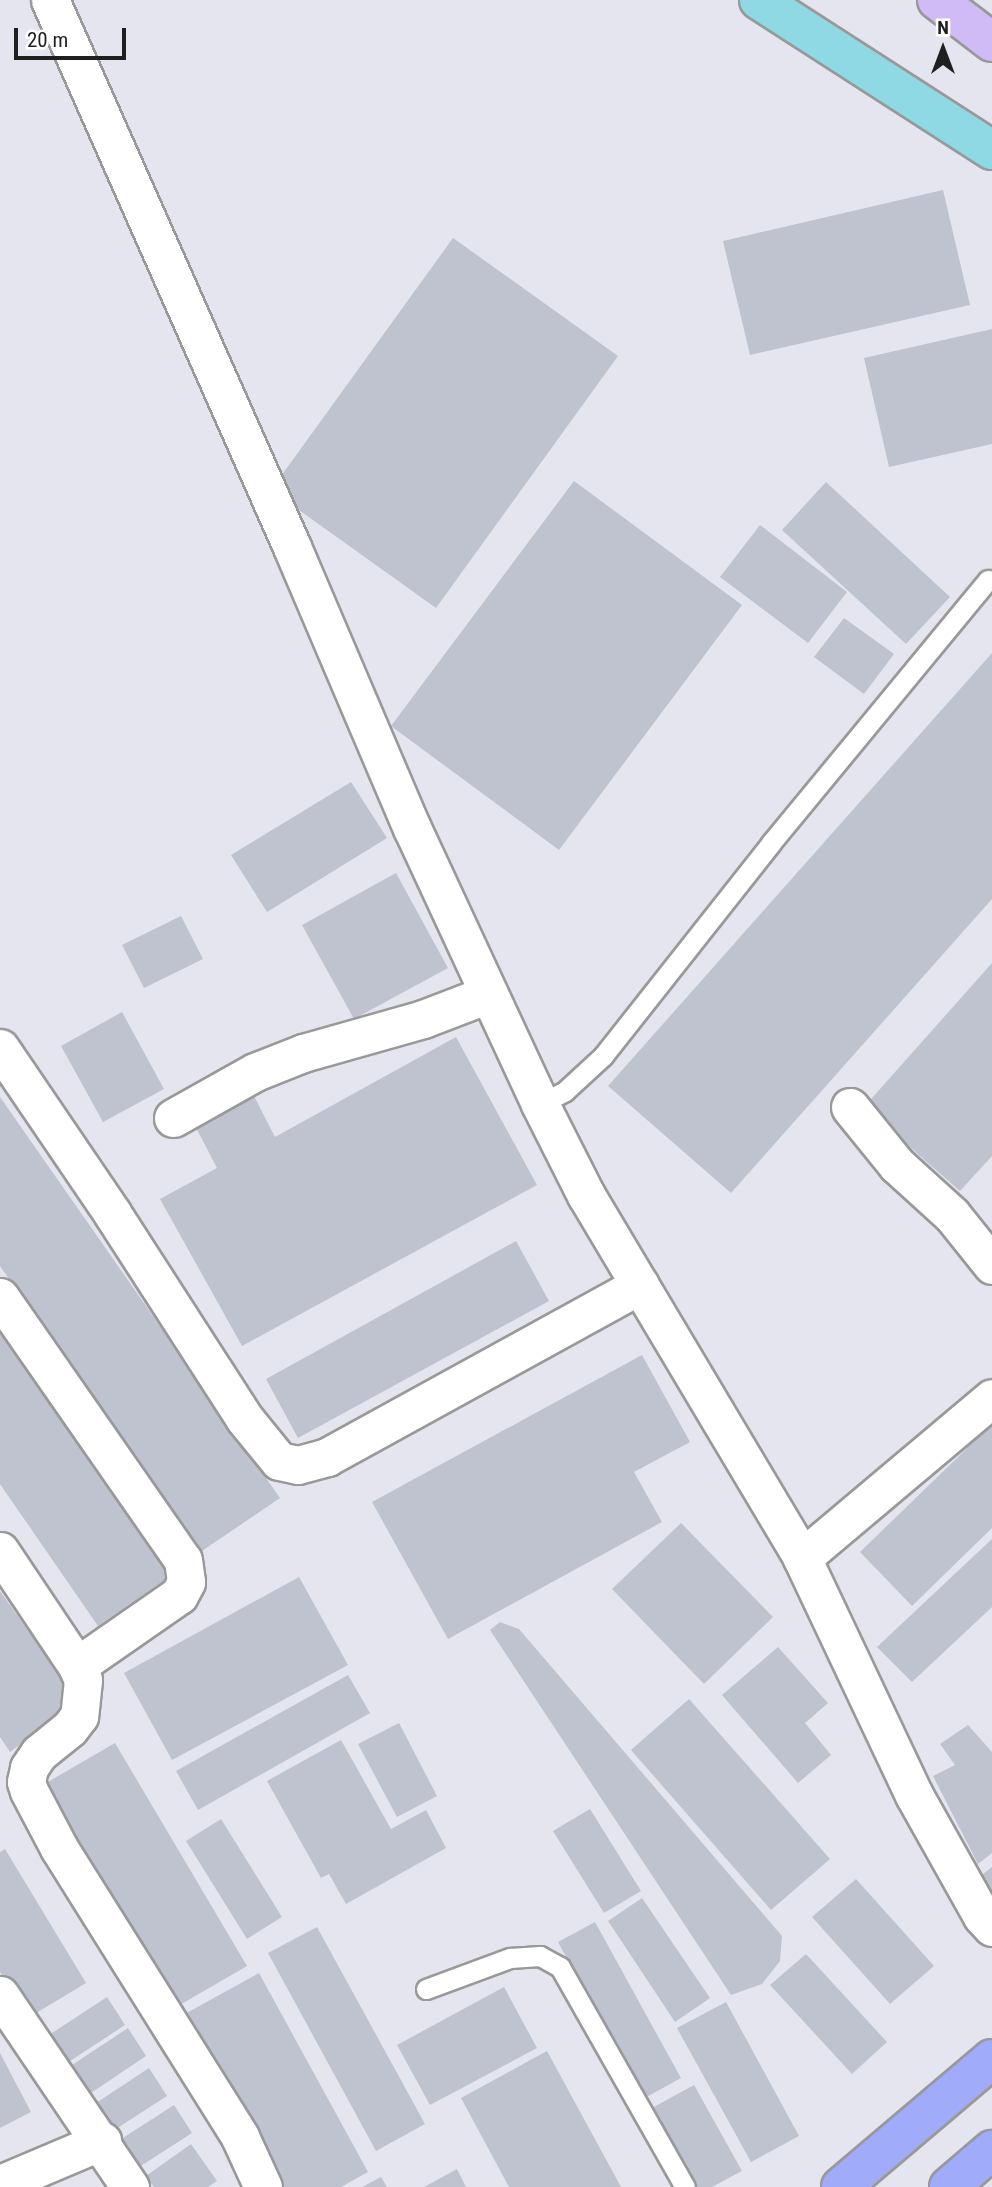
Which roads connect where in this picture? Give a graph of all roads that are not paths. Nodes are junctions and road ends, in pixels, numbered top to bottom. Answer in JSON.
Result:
{"nodes":[{"id":1,"x":50,"y":0,"type":"edge"},
{"id":2,"x":759,"y":0,"type":"edge"},
{"id":3,"x":937,"y":0,"type":"edge"},
{"id":4,"x":992,"y":42,"type":"edge"},
{"id":5,"x":992,"y":150,"type":"edge"},
{"id":6,"x":988,"y":580,"type":"dead end"},
{"id":7,"x":488,"y":994,"type":"junction"},
{"id":8,"x":0,"y":1048,"type":"edge"},
{"id":9,"x":540,"y":1104,"type":"junction"},
{"id":10,"x":850,"y":1107,"type":"dead end"},
{"id":11,"x":173,"y":1118,"type":"dead end"},
{"id":12,"x":992,"y":1265,"type":"edge"},
{"id":13,"x":640,"y":1285,"type":"junction"},
{"id":14,"x":0,"y":1297,"type":"edge"},
{"id":15,"x":992,"y":1398,"type":"edge"},
{"id":16,"x":0,"y":1551,"type":"edge"},
{"id":17,"x":802,"y":1558,"type":"junction"},
{"id":18,"x":77,"y":1666,"type":"junction"},
{"id":19,"x":992,"y":1927,"type":"edge"},
{"id":20,"x":426,"y":1989,"type":"dead end"},
{"id":21,"x":0,"y":1995,"type":"edge"},
{"id":22,"x":992,"y":2059,"type":"edge"},
{"id":23,"x":102,"y":2141,"type":"junction"},
{"id":24,"x":992,"y":2150,"type":"edge"},
{"id":25,"x":0,"y":2184,"type":"edge"},
{"id":26,"x":130,"y":2187,"type":"edge"},
{"id":27,"x":263,"y":2187,"type":"edge"},
{"id":28,"x":685,"y":2187,"type":"edge"},
{"id":29,"x":841,"y":2187,"type":"edge"},
{"id":30,"x":949,"y":2187,"type":"edge"}],
"edges":[{"from":1,"to":7,"type":"street"},
{"from":2,"to":5,"type":"highway"},
{"from":3,"to":4,"type":"main road"},
{"from":6,"to":9,"type":"lane"},
{"from":7,"to":9,"type":"street"},
{"from":7,"to":11,"type":"street"},
{"from":8,"to":13,"type":"street"},
{"from":9,"to":13,"type":"street"},
{"from":10,"to":12,"type":"street"},
{"from":13,"to":17,"type":"street"},
{"from":14,"to":18,"type":"street"},
{"from":15,"to":17,"type":"street"},
{"from":16,"to":18,"type":"street"},
{"from":17,"to":19,"type":"street"},
{"from":18,"to":27,"type":"street"},
{"from":20,"to":28,"type":"lane"},
{"from":21,"to":23,"type":"street"},
{"from":22,"to":29,"type":"main road"},
{"from":23,"to":25,"type":"street"},
{"from":23,"to":26,"type":"street"},
{"from":24,"to":30,"type":"main road"}]}
